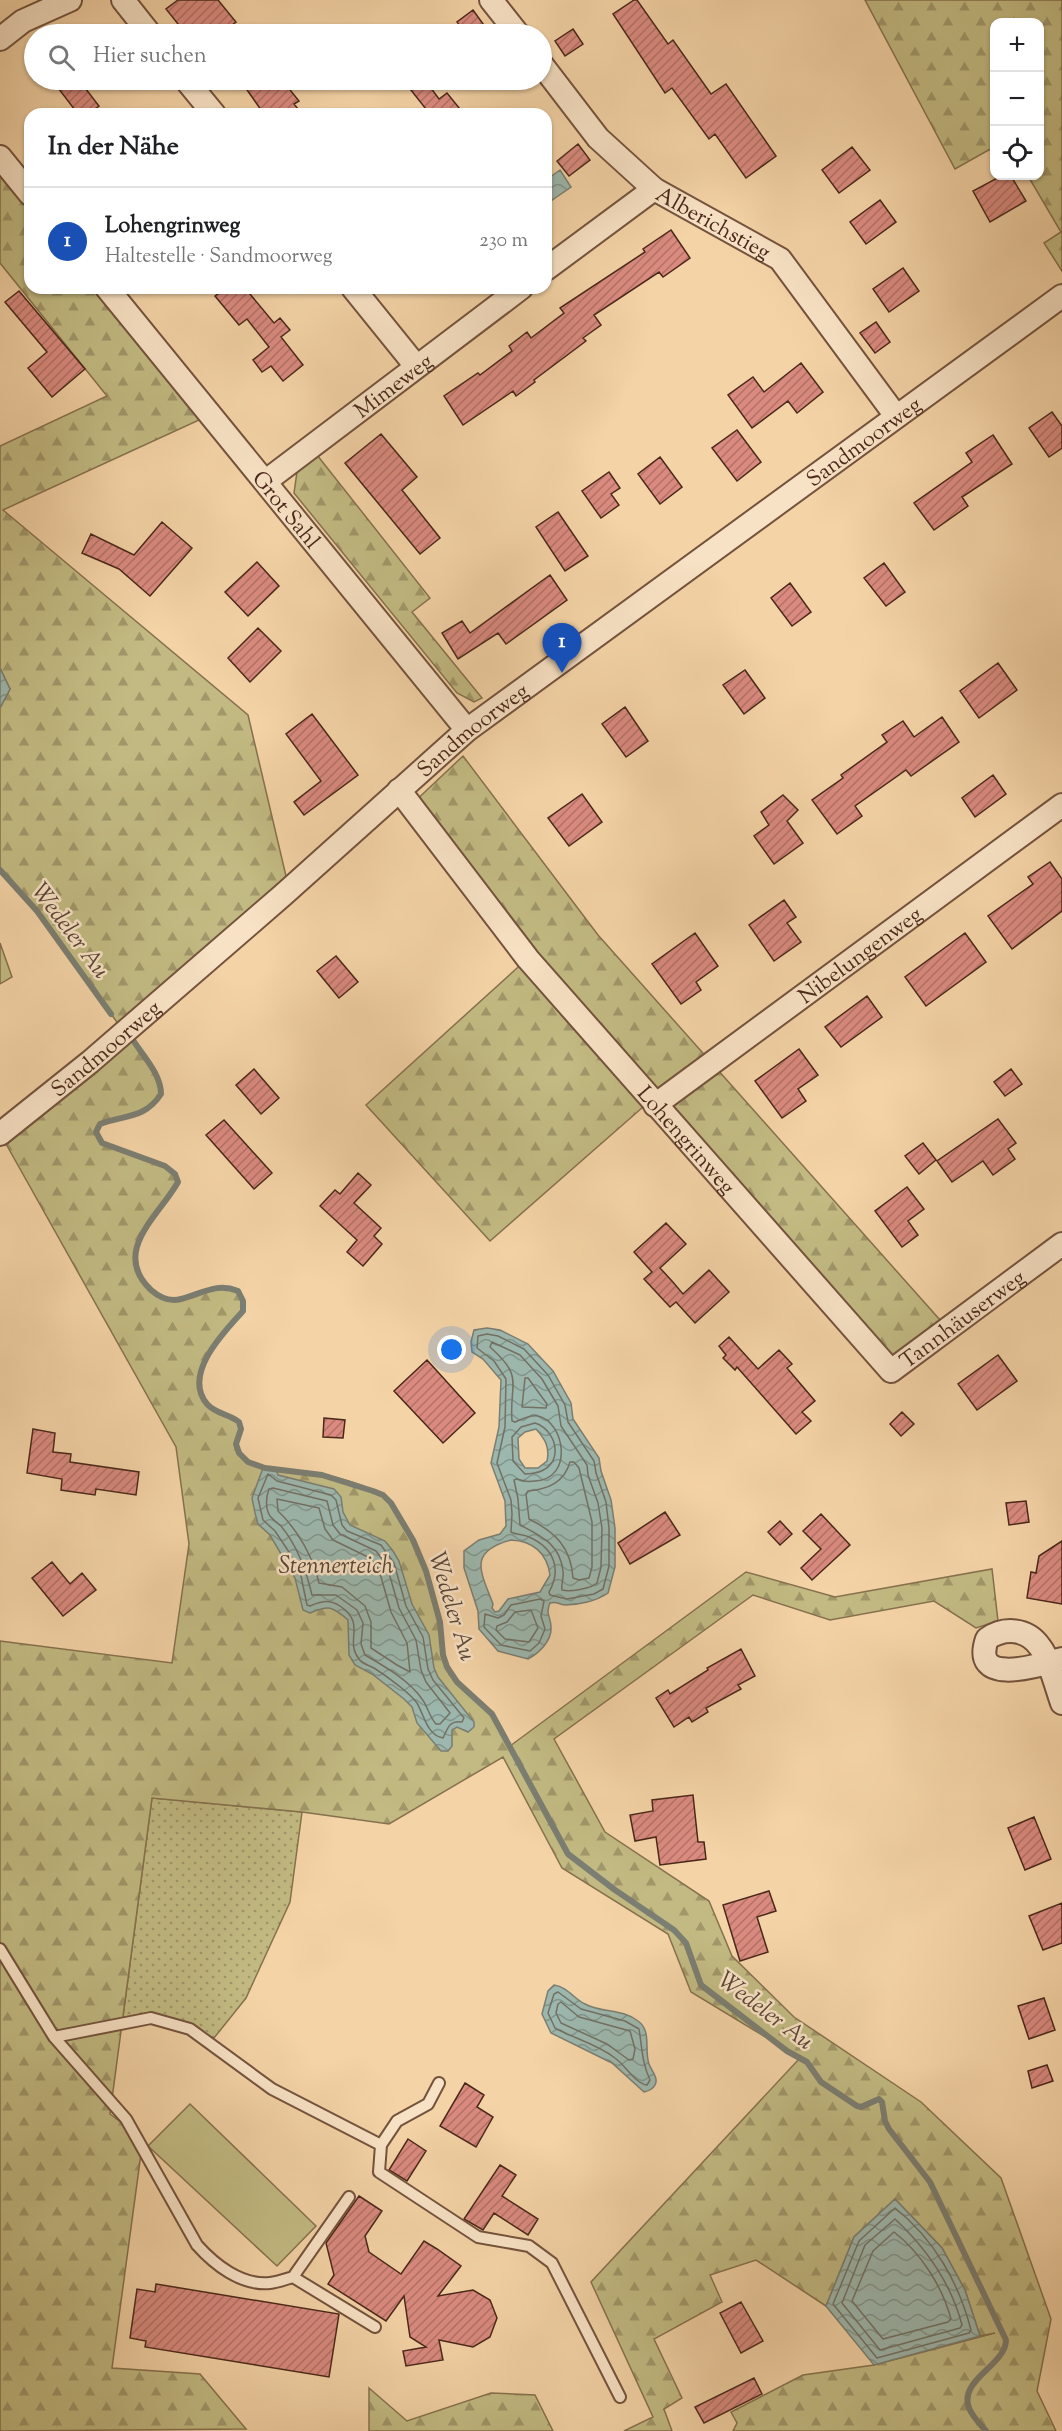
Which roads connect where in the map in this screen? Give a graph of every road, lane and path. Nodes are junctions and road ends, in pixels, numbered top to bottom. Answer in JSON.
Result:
{"nodes":[{"id":1,"x":69,"y":0,"type":"edge"},
{"id":2,"x":123,"y":0,"type":"edge"},
{"id":3,"x":491,"y":0,"type":"edge"},
{"id":4,"x":142,"y":24,"type":"edge"},
{"id":5,"x":510,"y":24,"type":"edge"},
{"id":6,"x":0,"y":39,"type":"edge"},
{"id":7,"x":552,"y":78,"type":"edge"},
{"id":8,"x":194,"y":90,"type":"edge"},
{"id":9,"x":209,"y":108,"type":"edge"},
{"id":10,"x":0,"y":157,"type":"edge"},
{"id":11,"x":24,"y":187,"type":"edge"},
{"id":12,"x":654,"y":189,"type":"junction"},
{"id":13,"x":552,"y":265,"type":"edge"},
{"id":14,"x":112,"y":294,"type":"edge"},
{"id":15,"x":358,"y":294,"type":"edge"},
{"id":16,"x":513,"y":294,"type":"edge"},
{"id":17,"x":1062,"y":296,"type":"edge"},
{"id":18,"x":416,"y":366,"type":"junction"},
{"id":19,"x":896,"y":416,"type":"junction"},
{"id":20,"x":266,"y":481,"type":"junction"},
{"id":21,"x":467,"y":730,"type":"junction"},
{"id":22,"x":399,"y":790,"type":"junction"},
{"id":23,"x":1062,"y":805,"type":"edge"},
{"id":24,"x":655,"y":1105,"type":"junction"},
{"id":25,"x":0,"y":1134,"type":"edge"},
{"id":26,"x":1062,"y":1244,"type":"edge"},
{"id":27,"x":891,"y":1371,"type":"joint"},
{"id":28,"x":1054,"y":1661,"type":"edge"},
{"id":29,"x":1062,"y":1703,"type":"edge"},
{"id":30,"x":0,"y":1949,"type":"edge"},
{"id":31,"x":54,"y":2037,"type":"junction"},
{"id":32,"x":439,"y":2083,"type":"dead end"},
{"id":33,"x":381,"y":2145,"type":"junction"},
{"id":34,"x":348,"y":2197,"type":"dead end"},
{"id":35,"x":293,"y":2277,"type":"junction"},
{"id":36,"x":375,"y":2327,"type":"dead end"},
{"id":37,"x":620,"y":2397,"type":"dead end"}],
"edges":[{"from":1,"to":6,"type":"street"},
{"from":2,"to":4,"type":"street"},
{"from":3,"to":5,"type":"street"},
{"from":7,"to":12,"type":"street","name":"Alberichstieg"},
{"from":8,"to":9,"type":"street"},
{"from":10,"to":11,"type":"street"},
{"from":12,"to":13,"type":"street"},
{"from":12,"to":19,"type":"street","name":"Alberichstieg"},
{"from":14,"to":20,"type":"street","name":"Grot Sahl"},
{"from":15,"to":18,"type":"street"},
{"from":16,"to":18,"type":"street","name":"Mimeweg"},
{"from":17,"to":19,"type":"street","name":"Sandmoorweg"},
{"from":18,"to":20,"type":"street","name":"Mimeweg"},
{"from":19,"to":21,"type":"street","name":"Sandmoorweg"},
{"from":20,"to":21,"type":"street","name":"Grot Sahl"},
{"from":21,"to":22,"type":"street","name":"Sandmoorweg"},
{"from":22,"to":24,"type":"street","name":"Lohengrinweg"},
{"from":22,"to":25,"type":"street","name":"Sandmoorweg"},
{"from":23,"to":24,"type":"street","name":"Nibelungenweg"},
{"from":24,"to":27,"type":"street","name":"Lohengrinweg"},
{"from":26,"to":27,"type":"street","name":"Tannhäuserweg"},
{"from":28,"to":29,"type":"street"},
{"from":30,"to":31,"type":"lane"},
{"from":31,"to":33,"type":"lane"},
{"from":31,"to":35,"type":"lane"},
{"from":32,"to":33,"type":"lane"},
{"from":33,"to":37,"type":"lane"},
{"from":34,"to":35,"type":"lane"},
{"from":35,"to":36,"type":"lane"}]}
